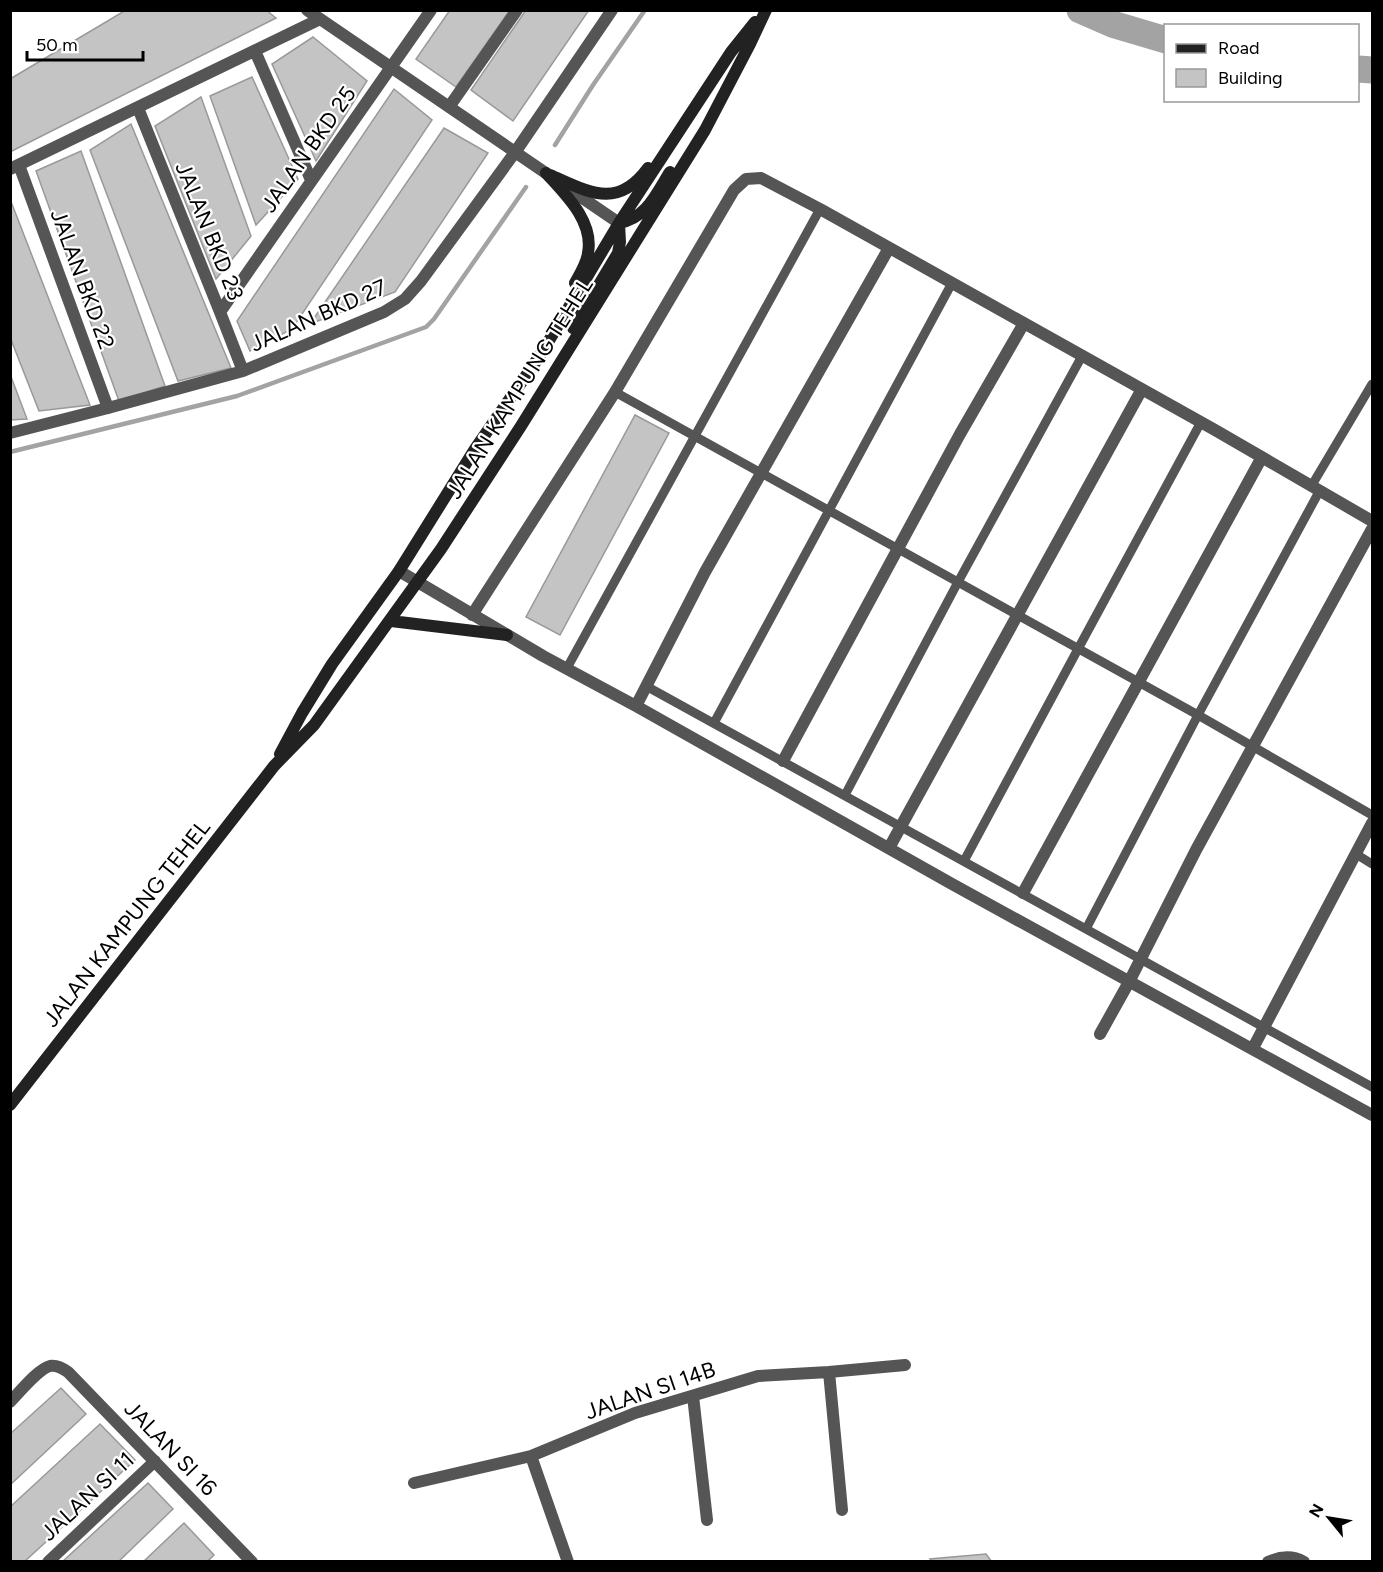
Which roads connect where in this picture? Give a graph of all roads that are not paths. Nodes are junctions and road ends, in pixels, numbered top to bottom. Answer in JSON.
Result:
{"nodes":[{"id":1,"x":307,"y":10,"type":"edge"},
{"id":2,"x":431,"y":10,"type":"edge"},
{"id":3,"x":517,"y":10,"type":"edge"},
{"id":4,"x":612,"y":10,"type":"edge"},
{"id":5,"x":765,"y":10,"type":"edge"},
{"id":6,"x":320,"y":19,"type":"junction"},
{"id":7,"x":255,"y":51,"type":"junction"},
{"id":8,"x":392,"y":67,"type":"junction"},
{"id":9,"x":700,"y":99,"type":"junction"},
{"id":10,"x":449,"y":107,"type":"junction"},
{"id":11,"x":138,"y":108,"type":"junction"},
{"id":12,"x":705,"y":130,"type":"junction"},
{"id":13,"x":516,"y":151,"type":"junction"},
{"id":14,"x":15,"y":167,"type":"edge"},
{"id":15,"x":546,"y":173,"type":"junction"},
{"id":16,"x":311,"y":180,"type":"junction"},
{"id":17,"x":819,"y":208,"type":"junction"},
{"id":18,"x":619,"y":223,"type":"junction"},
{"id":19,"x":889,"y":248,"type":"junction"},
{"id":20,"x":952,"y":284,"type":"junction"},
{"id":21,"x":220,"y":312,"type":"junction"},
{"id":22,"x":1024,"y":323,"type":"junction"},
{"id":23,"x":541,"y":354,"type":"junction"},
{"id":24,"x":1082,"y":356,"type":"junction"},
{"id":25,"x":243,"y":371,"type":"junction"},
{"id":26,"x":1372,"y":384,"type":"edge"},
{"id":27,"x":1142,"y":389,"type":"junction"},
{"id":28,"x":615,"y":392,"type":"junction"},
{"id":29,"x":108,"y":408,"type":"junction"},
{"id":30,"x":1201,"y":422,"type":"junction"},
{"id":31,"x":521,"y":426,"type":"junction"},
{"id":32,"x":10,"y":433,"type":"edge"},
{"id":33,"x":694,"y":436,"type":"junction"},
{"id":34,"x":1262,"y":457,"type":"junction"},
{"id":35,"x":761,"y":472,"type":"junction"},
{"id":36,"x":1316,"y":488,"type":"junction"},
{"id":37,"x":830,"y":511,"type":"junction"},
{"id":38,"x":1372,"y":521,"type":"edge"},
{"id":39,"x":1372,"y":529,"type":"edge"},
{"id":40,"x":898,"y":548,"type":"junction"},
{"id":41,"x":399,"y":571,"type":"junction"},
{"id":42,"x":418,"y":582,"type":"junction"},
{"id":43,"x":958,"y":582,"type":"junction"},
{"id":44,"x":472,"y":615,"type":"junction"},
{"id":45,"x":1017,"y":616,"type":"junction"},
{"id":46,"x":391,"y":621,"type":"junction"},
{"id":47,"x":507,"y":634,"type":"junction"},
{"id":48,"x":1078,"y":649,"type":"junction"},
{"id":49,"x":567,"y":668,"type":"junction"},
{"id":50,"x":1138,"y":682,"type":"junction"},
{"id":51,"x":646,"y":686,"type":"junction"},
{"id":52,"x":636,"y":706,"type":"junction"},
{"id":53,"x":1198,"y":715,"type":"junction"},
{"id":54,"x":714,"y":723,"type":"junction"},
{"id":55,"x":1252,"y":746,"type":"junction"},
{"id":56,"x":783,"y":761,"type":"junction"},
{"id":57,"x":274,"y":766,"type":"junction"},
{"id":58,"x":844,"y":795,"type":"junction"},
{"id":59,"x":1372,"y":815,"type":"edge"},
{"id":60,"x":1372,"y":823,"type":"edge"},
{"id":61,"x":902,"y":827,"type":"junction"},
{"id":62,"x":889,"y":848,"type":"junction"},
{"id":63,"x":1356,"y":854,"type":"junction"},
{"id":64,"x":964,"y":861,"type":"junction"},
{"id":65,"x":1372,"y":864,"type":"edge"},
{"id":66,"x":1023,"y":893,"type":"junction"},
{"id":67,"x":1086,"y":928,"type":"junction"},
{"id":68,"x":1140,"y":959,"type":"junction"},
{"id":69,"x":1129,"y":982,"type":"junction"},
{"id":70,"x":1265,"y":1027,"type":"junction"},
{"id":71,"x":1100,"y":1034,"type":"dead end"},
{"id":72,"x":1253,"y":1048,"type":"junction"},
{"id":73,"x":1372,"y":1087,"type":"edge"},
{"id":74,"x":10,"y":1106,"type":"edge"},
{"id":75,"x":1372,"y":1115,"type":"edge"},
{"id":76,"x":906,"y":1365,"type":"dead end"},
{"id":77,"x":829,"y":1372,"type":"junction"},
{"id":78,"x":693,"y":1396,"type":"junction"},
{"id":79,"x":10,"y":1402,"type":"edge"},
{"id":80,"x":531,"y":1456,"type":"junction"},
{"id":81,"x":155,"y":1461,"type":"junction"},
{"id":82,"x":414,"y":1483,"type":"dead end"},
{"id":83,"x":842,"y":1510,"type":"dead end"},
{"id":84,"x":707,"y":1520,"type":"dead end"},
{"id":85,"x":244,"y":1559,"type":"edge"},
{"id":86,"x":48,"y":1562,"type":"edge"},
{"id":87,"x":568,"y":1562,"type":"edge"},
{"id":88,"x":1268,"y":1562,"type":"edge"},
{"id":89,"x":1304,"y":1562,"type":"edge"}],
"edges":[{"from":1,"to":6,"type":"street"},
{"from":2,"to":8,"type":"street","name":"JALAN BKD 25"},
{"from":3,"to":10,"type":"street"},
{"from":4,"to":13,"type":"street","name":"JALAN BKD 27"},
{"from":5,"to":9,"type":"main road","name":"JALAN KAMPUNG TEHEL"},
{"from":5,"to":12,"type":"main road","name":"JALAN KAMPUNG TEHEL"},
{"from":6,"to":7,"type":"street"},
{"from":6,"to":8,"type":"street"},
{"from":7,"to":11,"type":"street"},
{"from":7,"to":16,"type":"street"},
{"from":8,"to":10,"type":"street"},
{"from":8,"to":16,"type":"street","name":"JALAN BKD 25"},
{"from":9,"to":15,"type":"main road"},
{"from":9,"to":18,"type":"main road","name":"JALAN KAMPUNG TEHEL"},
{"from":10,"to":13,"type":"street"},
{"from":11,"to":14,"type":"street"},
{"from":11,"to":21,"type":"street","name":"JALAN BKD 23"},
{"from":12,"to":18,"type":"main road"},
{"from":12,"to":31,"type":"main road","name":"JALAN KAMPUNG TEHEL"},
{"from":13,"to":15,"type":"street"},
{"from":13,"to":25,"type":"street","name":"JALAN BKD 27"},
{"from":14,"to":29,"type":"street","name":"JALAN BKD 22"},
{"from":15,"to":18,"type":"street"},
{"from":15,"to":23,"type":"main road"},
{"from":16,"to":21,"type":"street","name":"JALAN BKD 25"},
{"from":17,"to":19,"type":"street"},
{"from":17,"to":28,"type":"street"},
{"from":17,"to":33,"type":"lane"},
{"from":18,"to":23,"type":"main road","name":"JALAN KAMPUNG TEHEL"},
{"from":18,"to":31,"type":"main road"},
{"from":19,"to":20,"type":"street"},
{"from":19,"to":35,"type":"street"},
{"from":20,"to":22,"type":"street"},
{"from":20,"to":37,"type":"lane"},
{"from":21,"to":25,"type":"street","name":"JALAN BKD 23"},
{"from":22,"to":24,"type":"street"},
{"from":22,"to":40,"type":"street"},
{"from":23,"to":41,"type":"main road","name":"JALAN KAMPUNG TEHEL"},
{"from":24,"to":27,"type":"street"},
{"from":24,"to":43,"type":"lane"},
{"from":25,"to":29,"type":"street","name":"JALAN BKD 27"},
{"from":26,"to":36,"type":"lane"},
{"from":27,"to":30,"type":"street"},
{"from":27,"to":45,"type":"street"},
{"from":28,"to":33,"type":"lane"},
{"from":28,"to":44,"type":"street"},
{"from":29,"to":32,"type":"street","name":"JALAN BKD 27"},
{"from":30,"to":34,"type":"street"},
{"from":30,"to":48,"type":"lane"},
{"from":31,"to":42,"type":"main road","name":"JALAN KAMPUNG TEHEL"},
{"from":33,"to":35,"type":"lane"},
{"from":33,"to":49,"type":"lane"},
{"from":34,"to":36,"type":"street"},
{"from":34,"to":50,"type":"street"},
{"from":35,"to":37,"type":"lane"},
{"from":35,"to":51,"type":"street"},
{"from":36,"to":38,"type":"street"},
{"from":36,"to":53,"type":"lane"},
{"from":37,"to":40,"type":"lane"},
{"from":37,"to":54,"type":"lane"},
{"from":39,"to":55,"type":"street"},
{"from":40,"to":43,"type":"lane"},
{"from":40,"to":56,"type":"street"},
{"from":41,"to":42,"type":"street"},
{"from":41,"to":57,"type":"main road","name":"JALAN KAMPUNG TEHEL"},
{"from":42,"to":44,"type":"street"},
{"from":42,"to":46,"type":"main road","name":"JALAN KAMPUNG TEHEL"},
{"from":43,"to":45,"type":"lane"},
{"from":43,"to":58,"type":"lane"},
{"from":44,"to":47,"type":"street"},
{"from":45,"to":48,"type":"lane"},
{"from":45,"to":61,"type":"street"},
{"from":46,"to":47,"type":"main road"},
{"from":46,"to":57,"type":"main road","name":"JALAN KAMPUNG TEHEL"},
{"from":47,"to":49,"type":"street"},
{"from":48,"to":50,"type":"lane"},
{"from":48,"to":64,"type":"lane"},
{"from":49,"to":52,"type":"street"},
{"from":50,"to":53,"type":"lane"},
{"from":50,"to":66,"type":"street"},
{"from":51,"to":52,"type":"street"},
{"from":51,"to":54,"type":"lane"},
{"from":52,"to":62,"type":"street"},
{"from":53,"to":55,"type":"lane"},
{"from":53,"to":67,"type":"lane"},
{"from":54,"to":56,"type":"lane"},
{"from":55,"to":59,"type":"lane"},
{"from":55,"to":68,"type":"street"},
{"from":56,"to":58,"type":"lane"},
{"from":57,"to":74,"type":"main road","name":"JALAN KAMPUNG TEHEL"},
{"from":58,"to":61,"type":"lane"},
{"from":60,"to":63,"type":"street"},
{"from":61,"to":62,"type":"street"},
{"from":61,"to":64,"type":"lane"},
{"from":62,"to":69,"type":"street"},
{"from":63,"to":65,"type":"lane"},
{"from":63,"to":70,"type":"street"},
{"from":64,"to":66,"type":"lane"},
{"from":66,"to":67,"type":"lane"},
{"from":67,"to":68,"type":"lane"},
{"from":68,"to":69,"type":"street"},
{"from":68,"to":70,"type":"lane"},
{"from":69,"to":71,"type":"street"},
{"from":69,"to":72,"type":"street"},
{"from":70,"to":72,"type":"street"},
{"from":70,"to":73,"type":"lane"},
{"from":72,"to":75,"type":"street"},
{"from":76,"to":77,"type":"street","name":"JALAN SI 14B"},
{"from":77,"to":78,"type":"street","name":"JALAN SI 14B"},
{"from":77,"to":83,"type":"street"},
{"from":78,"to":80,"type":"street","name":"JALAN SI 14B"},
{"from":78,"to":84,"type":"street"},
{"from":79,"to":81,"type":"street","name":"JALAN SI 16"},
{"from":80,"to":82,"type":"street","name":"JALAN SI 14B"},
{"from":80,"to":87,"type":"street"},
{"from":81,"to":85,"type":"street","name":"JALAN SI 16"},
{"from":81,"to":86,"type":"street","name":"JALAN SI 11"},
{"from":88,"to":89,"type":"street"}]}
